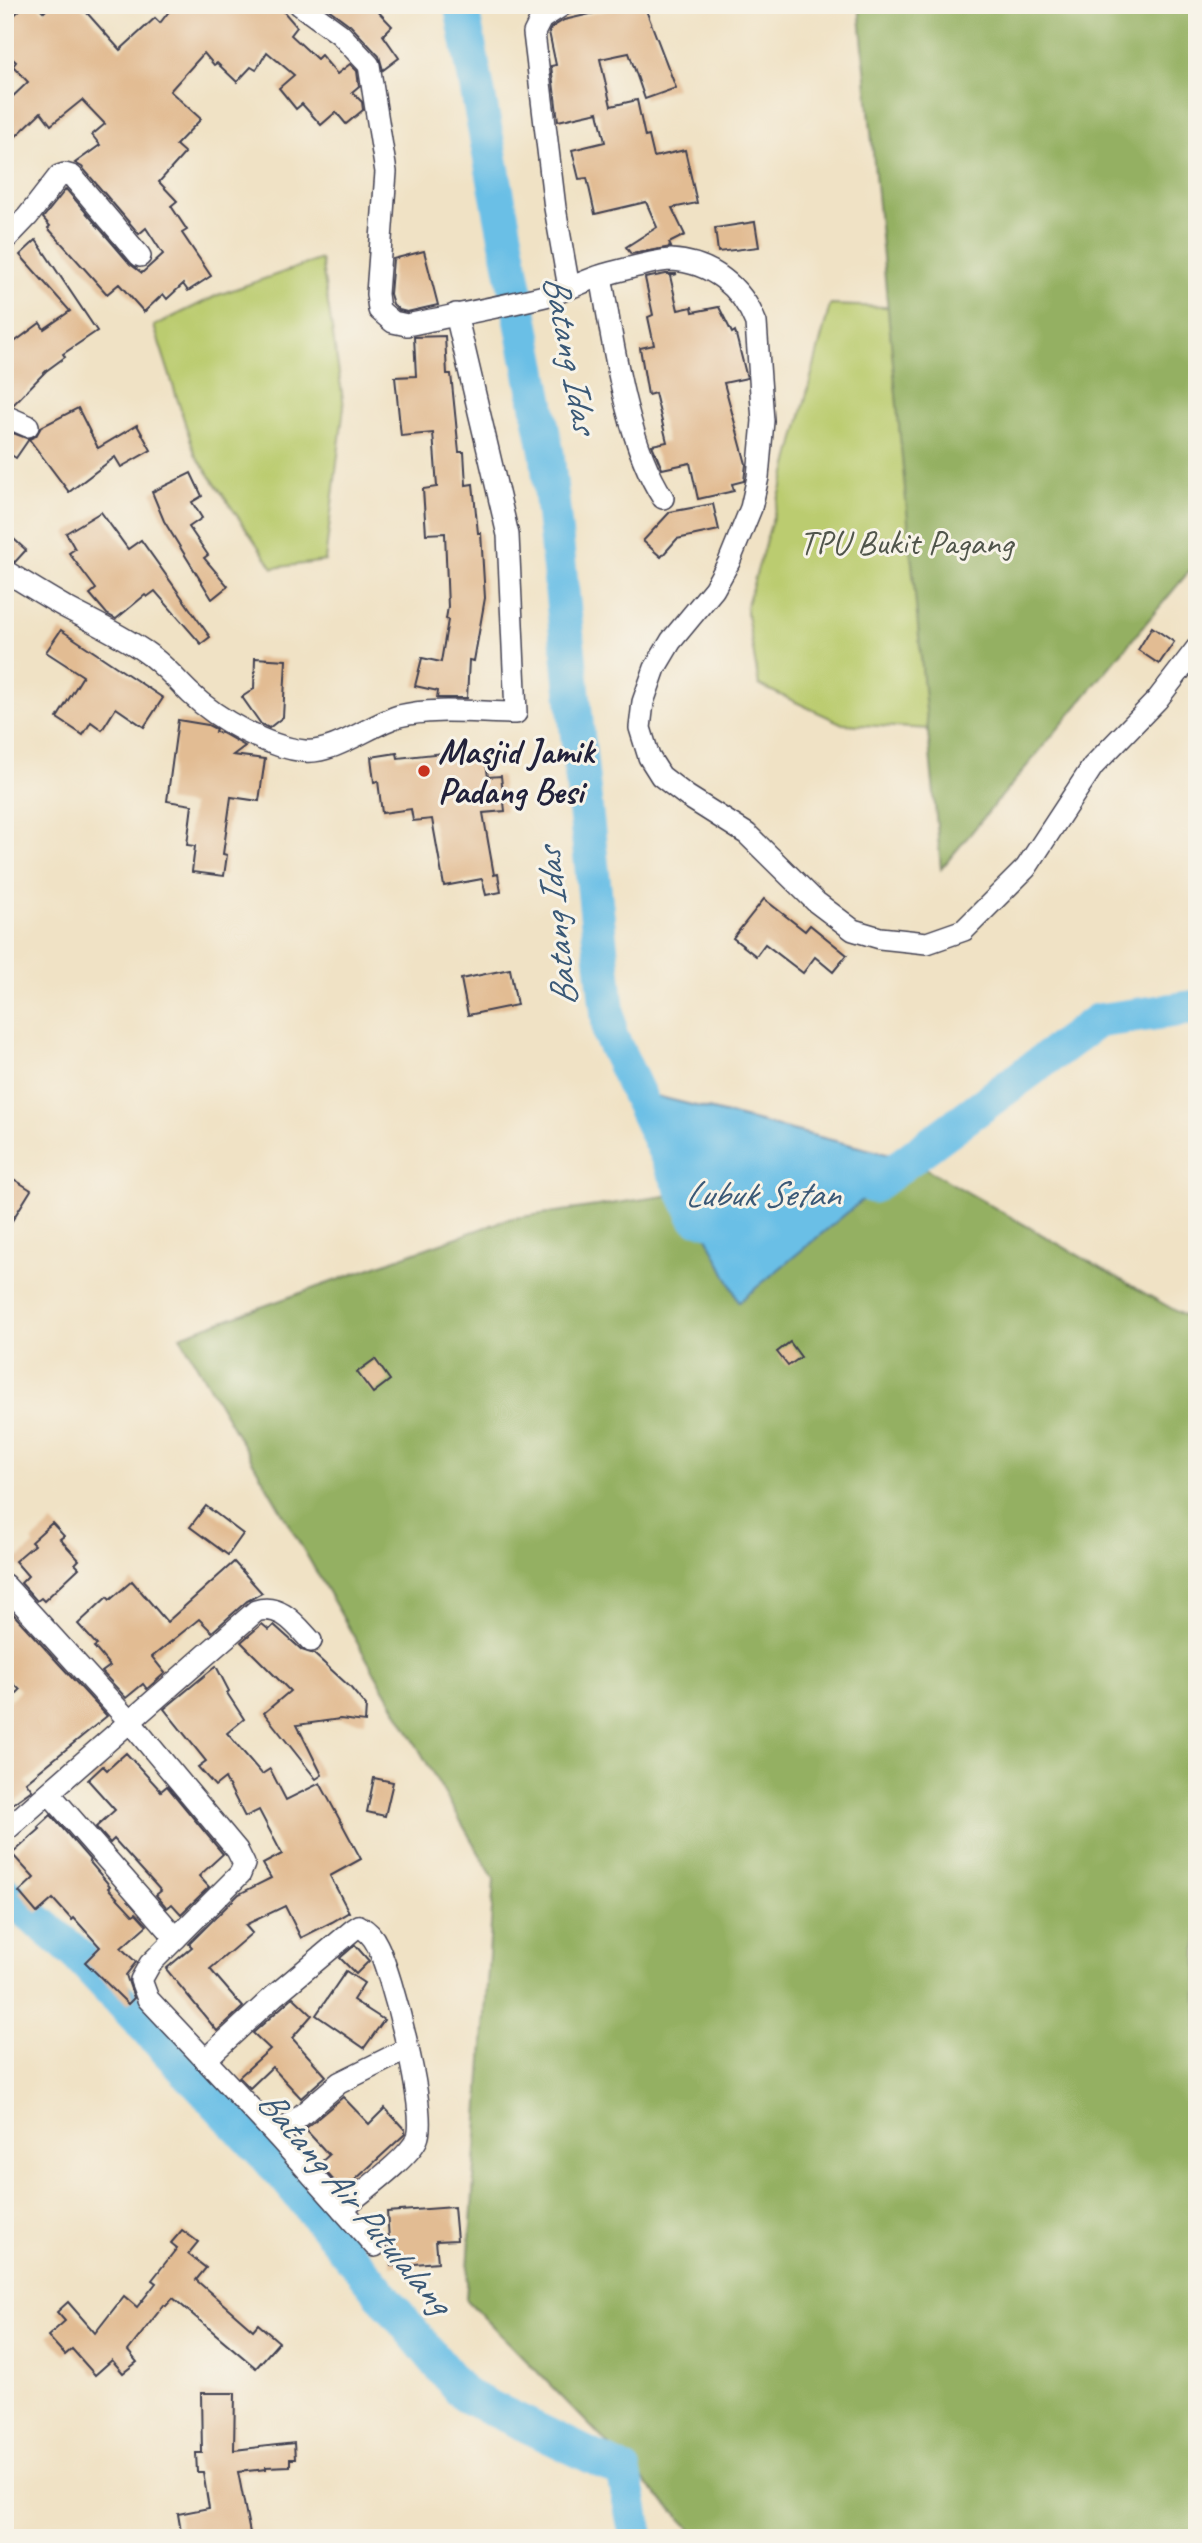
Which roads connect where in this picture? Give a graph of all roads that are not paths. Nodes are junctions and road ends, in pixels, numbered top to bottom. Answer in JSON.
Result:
{"nodes":[{"id":1,"x":300,"y":5,"type":"edge"},
{"id":2,"x":563,"y":5,"type":"edge"},
{"id":3,"x":5,"y":240,"type":"edge"},
{"id":4,"x":140,"y":256,"type":"dead end"},
{"id":5,"x":601,"y":276,"type":"junction"},
{"id":6,"x":562,"y":291,"type":"junction"},
{"id":7,"x":461,"y":313,"type":"junction"},
{"id":8,"x":5,"y":416,"type":"edge"},
{"id":9,"x":28,"y":426,"type":"dead end"},
{"id":10,"x":663,"y":498,"type":"dead end"},
{"id":11,"x":5,"y":570,"type":"edge"},
{"id":12,"x":1197,"y":648,"type":"edge"},
{"id":13,"x":5,"y":1585,"type":"edge"},
{"id":14,"x":311,"y":1641,"type":"dead end"},
{"id":15,"x":130,"y":1722,"type":"junction"},
{"id":16,"x":49,"y":1793,"type":"junction"},
{"id":17,"x":5,"y":1831,"type":"edge"},
{"id":18,"x":176,"y":1938,"type":"junction"},
{"id":19,"x":407,"y":2049,"type":"junction"},
{"id":20,"x":205,"y":2060,"type":"junction"},
{"id":21,"x":277,"y":2136,"type":"junction"},
{"id":22,"x":342,"y":2209,"type":"junction"},
{"id":23,"x":375,"y":2246,"type":"dead end"}],
"edges":[{"from":1,"to":7,"type":"street"},
{"from":2,"to":6,"type":"street"},
{"from":3,"to":4,"type":"street"},
{"from":5,"to":6,"type":"street"},
{"from":5,"to":10,"type":"street"},
{"from":5,"to":12,"type":"street"},
{"from":6,"to":7,"type":"street"},
{"from":7,"to":11,"type":"street"},
{"from":8,"to":9,"type":"street"},
{"from":13,"to":15,"type":"street"},
{"from":14,"to":15,"type":"street"},
{"from":15,"to":16,"type":"street"},
{"from":15,"to":18,"type":"street"},
{"from":16,"to":17,"type":"street"},
{"from":16,"to":18,"type":"street"},
{"from":18,"to":20,"type":"street"},
{"from":19,"to":20,"type":"street"},
{"from":19,"to":21,"type":"street"},
{"from":19,"to":22,"type":"street"},
{"from":20,"to":21,"type":"street"},
{"from":21,"to":22,"type":"street"},
{"from":22,"to":23,"type":"street"}]}
